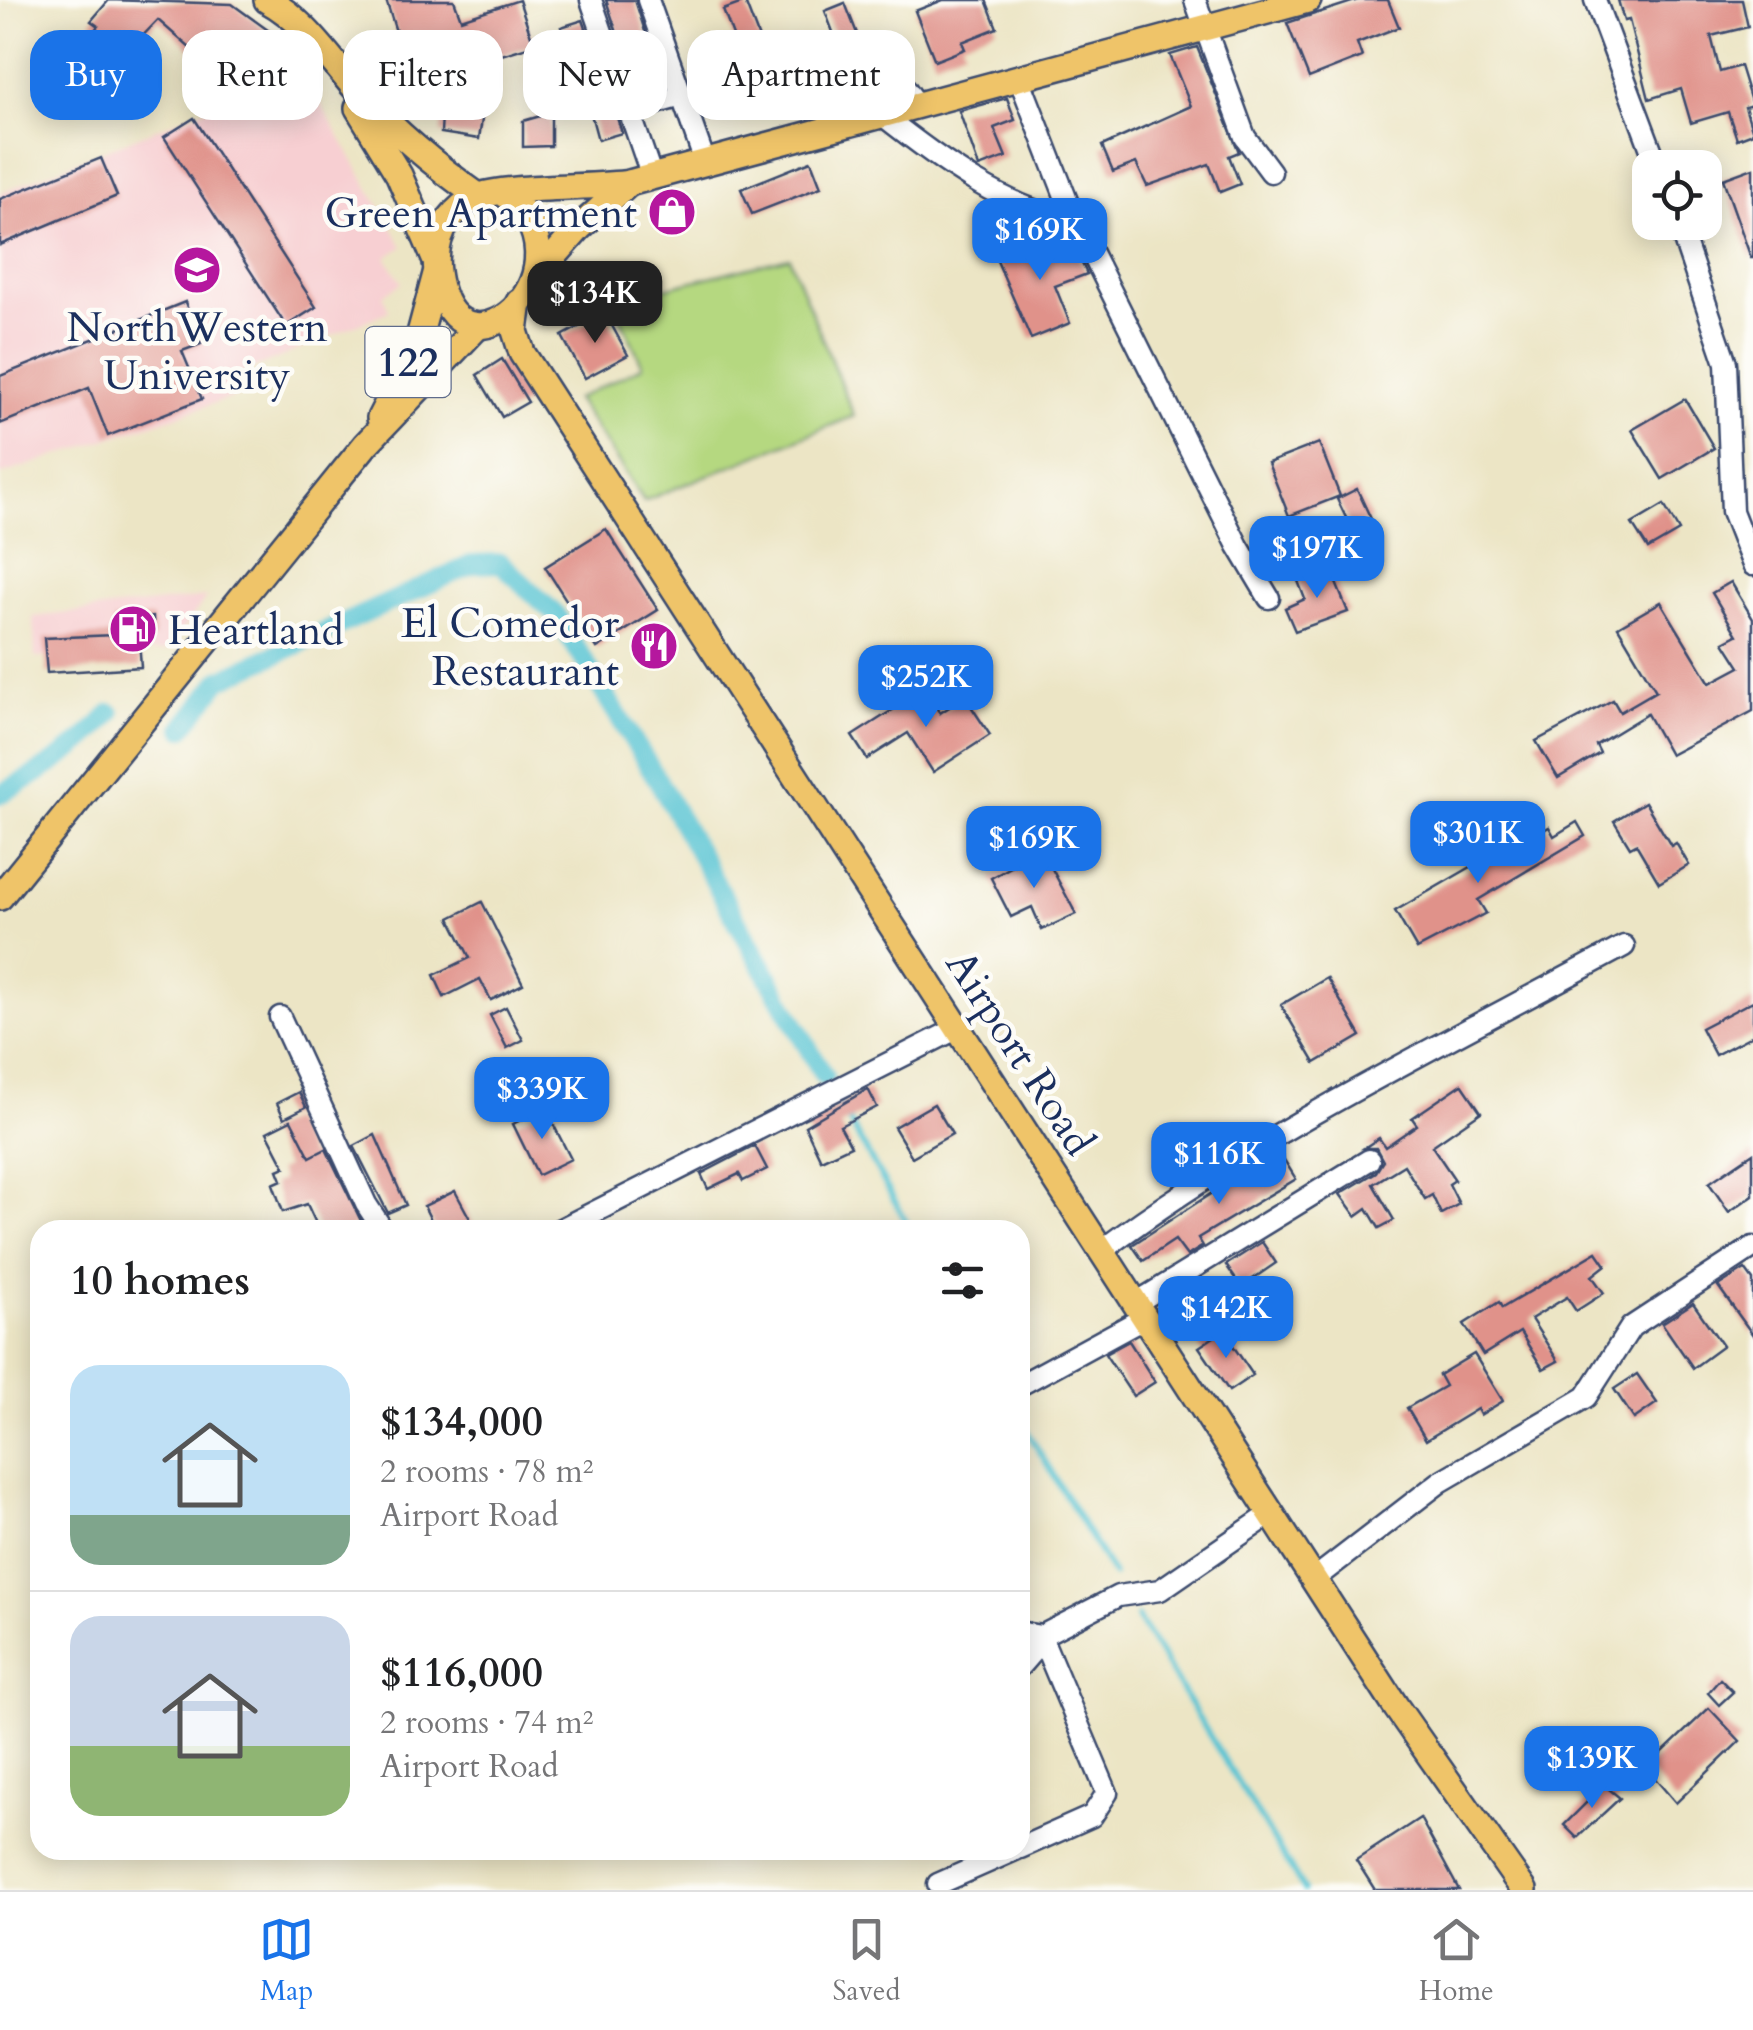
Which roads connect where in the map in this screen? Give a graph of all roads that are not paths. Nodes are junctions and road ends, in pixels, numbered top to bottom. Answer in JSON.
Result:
{"nodes":[{"id":1,"x":266,"y":0,"type":"edge"},
{"id":2,"x":590,"y":0,"type":"edge"},
{"id":3,"x":648,"y":0,"type":"edge"},
{"id":4,"x":1194,"y":0,"type":"edge"},
{"id":5,"x":1308,"y":0,"type":"edge"},
{"id":6,"x":1595,"y":0,"type":"edge"},
{"id":7,"x":1205,"y":28,"type":"junction"},
{"id":8,"x":601,"y":30,"type":"edge"},
{"id":9,"x":335,"y":64,"type":"junction"},
{"id":10,"x":1020,"y":78,"type":"junction"},
{"id":11,"x":682,"y":96,"type":"junction"},
{"id":12,"x":667,"y":100,"type":"edge"},
{"id":13,"x":915,"y":102,"type":"edge"},
{"id":14,"x":918,"y":106,"type":"junction"},
{"id":15,"x":915,"y":107,"type":"edge"},
{"id":16,"x":631,"y":120,"type":"edge"},
{"id":17,"x":835,"y":120,"type":"edge"},
{"id":18,"x":853,"y":120,"type":"edge"},
{"id":19,"x":890,"y":120,"type":"edge"},
{"id":20,"x":835,"y":124,"type":"junction"},
{"id":21,"x":1651,"y":150,"type":"edge"},
{"id":22,"x":705,"y":162,"type":"junction"},
{"id":23,"x":1271,"y":172,"type":"dead end"},
{"id":24,"x":641,"y":180,"type":"junction"},
{"id":25,"x":490,"y":194,"type":"junction"},
{"id":26,"x":1077,"y":223,"type":"junction"},
{"id":27,"x":1684,"y":240,"type":"edge"},
{"id":28,"x":436,"y":267,"type":"junction"},
{"id":29,"x":533,"y":280,"type":"junction"},
{"id":30,"x":518,"y":302,"type":"junction"},
{"id":31,"x":484,"y":327,"type":"junction"},
{"id":32,"x":522,"y":353,"type":"junction"},
{"id":33,"x":366,"y":444,"type":"junction"},
{"id":34,"x":1753,"y":565,"type":"edge"},
{"id":35,"x":1269,"y":598,"type":"dead end"},
{"id":36,"x":0,"y":898,"type":"edge"},
{"id":37,"x":1624,"y":946,"type":"dead end"},
{"id":38,"x":280,"y":1017,"type":"dead end"},
{"id":39,"x":958,"y":1028,"type":"junction"},
{"id":40,"x":1369,"y":1160,"type":"dead end"},
{"id":41,"x":376,"y":1220,"type":"edge"},
{"id":42,"x":584,"y":1220,"type":"edge"},
{"id":43,"x":1753,"y":1247,"type":"edge"},
{"id":44,"x":1102,"y":1250,"type":"junction"},
{"id":45,"x":1140,"y":1310,"type":"junction"},
{"id":46,"x":1030,"y":1380,"type":"edge"},
{"id":47,"x":1272,"y":1514,"type":"junction"},
{"id":48,"x":1314,"y":1578,"type":"junction"},
{"id":49,"x":1030,"y":1632,"type":"edge"},
{"id":50,"x":1030,"y":1637,"type":"edge"},
{"id":51,"x":1030,"y":1844,"type":"edge"},
{"id":52,"x":993,"y":1860,"type":"edge"},
{"id":53,"x":938,"y":1884,"type":"dead end"},
{"id":54,"x":1524,"y":1890,"type":"edge"}],
"edges":[{"from":1,"to":9,"type":"main road"},
{"from":2,"to":8,"type":"street"},
{"from":3,"to":11,"type":"street"},
{"from":4,"to":7,"type":"street"},
{"from":5,"to":7,"type":"main road"},
{"from":6,"to":21,"type":"street"},
{"from":7,"to":10,"type":"main road"},
{"from":7,"to":23,"type":"street"},
{"from":9,"to":25,"type":"main road"},
{"from":9,"to":28,"type":"main road"},
{"from":10,"to":14,"type":"main road"},
{"from":10,"to":26,"type":"street"},
{"from":11,"to":12,"type":"street"},
{"from":11,"to":22,"type":"street"},
{"from":13,"to":14,"type":"street"},
{"from":14,"to":15,"type":"main road"},
{"from":16,"to":24,"type":"street"},
{"from":17,"to":20,"type":"street"},
{"from":18,"to":20,"type":"main road"},
{"from":19,"to":26,"type":"street"},
{"from":20,"to":22,"type":"main road"},
{"from":22,"to":24,"type":"main road"},
{"from":24,"to":25,"type":"main road"},
{"from":24,"to":29,"type":"main road"},
{"from":25,"to":28,"type":"main road"},
{"from":25,"to":29,"type":"main road"},
{"from":26,"to":35,"type":"street"},
{"from":27,"to":34,"type":"street"},
{"from":28,"to":31,"type":"main road"},
{"from":28,"to":33,"type":"main road","number":"122"},
{"from":29,"to":30,"type":"main road"},
{"from":30,"to":31,"type":"main road"},
{"from":30,"to":32,"type":"main road"},
{"from":31,"to":32,"type":"main road"},
{"from":31,"to":33,"type":"main road","number":"122"},
{"from":32,"to":39,"type":"main road","name":"Airport Road"},
{"from":33,"to":36,"type":"main road","number":"122"},
{"from":37,"to":44,"type":"street"},
{"from":38,"to":41,"type":"street"},
{"from":39,"to":42,"type":"street"},
{"from":39,"to":44,"type":"main road","name":"Airport Road"},
{"from":40,"to":45,"type":"street"},
{"from":43,"to":48,"type":"street"},
{"from":44,"to":45,"type":"main road","name":"Airport Road"},
{"from":45,"to":46,"type":"street"},
{"from":45,"to":47,"type":"main road","name":"Airport Road"},
{"from":47,"to":48,"type":"main road","name":"Airport Road"},
{"from":47,"to":49,"type":"street"},
{"from":48,"to":54,"type":"main road","name":"Airport Road"},
{"from":50,"to":51,"type":"street"},
{"from":52,"to":53,"type":"street"}]}
